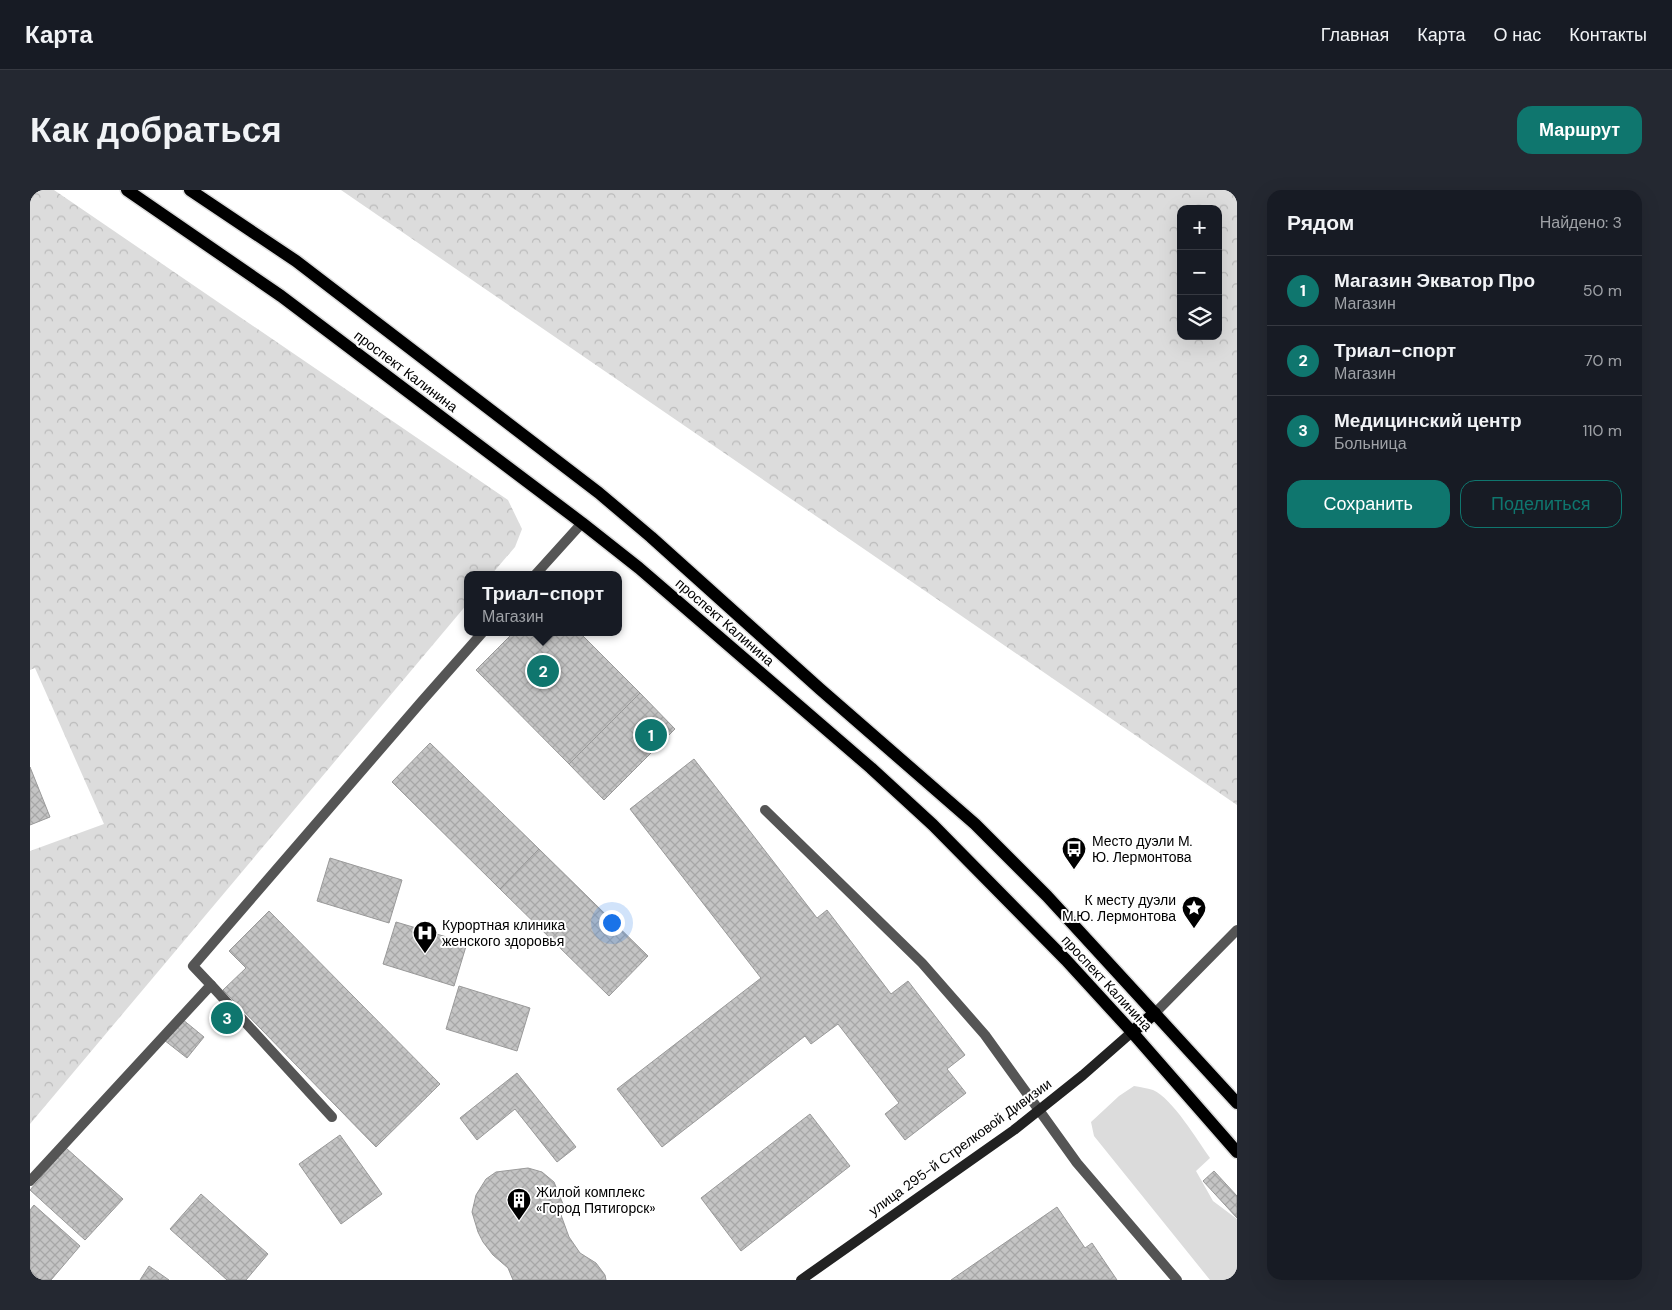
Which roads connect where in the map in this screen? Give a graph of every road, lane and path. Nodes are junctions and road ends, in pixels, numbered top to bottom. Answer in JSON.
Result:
{"nodes":[{"id":1,"x":128,"y":190,"type":"edge"},
{"id":2,"x":190,"y":190,"type":"edge"},
{"id":3,"x":582,"y":523,"type":"junction"},
{"id":4,"x":539,"y":571,"type":"edge"},
{"id":5,"x":479,"y":636,"type":"edge"},
{"id":6,"x":765,"y":810,"type":"dead end"},
{"id":7,"x":1237,"y":930,"type":"edge"},
{"id":8,"x":211,"y":985,"type":"junction"},
{"id":9,"x":1155,"y":1013,"type":"junction"},
{"id":10,"x":1132,"y":1032,"type":"junction"},
{"id":11,"x":1237,"y":1103,"type":"edge"},
{"id":12,"x":1038,"y":1110,"type":"junction"},
{"id":13,"x":332,"y":1117,"type":"dead end"},
{"id":14,"x":1237,"y":1152,"type":"edge"},
{"id":15,"x":30,"y":1181,"type":"edge"},
{"id":16,"x":802,"y":1280,"type":"edge"},
{"id":17,"x":1177,"y":1280,"type":"edge"}],
"edges":[{"from":1,"to":3,"type":"main road","name":"проспект Калинина"},
{"from":2,"to":9,"type":"main road","name":"проспект Калинина"},
{"from":3,"to":4,"type":"street"},
{"from":3,"to":10,"type":"main road","name":"проспект Калинина"},
{"from":5,"to":8,"type":"street"},
{"from":6,"to":12,"type":"street"},
{"from":7,"to":9,"type":"street"},
{"from":8,"to":13,"type":"street"},
{"from":8,"to":15,"type":"street"},
{"from":9,"to":10,"type":"main road","name":"улица 295-й Стрелковой Дивизии"},
{"from":9,"to":11,"type":"main road","name":"проспект Калинина"},
{"from":10,"to":12,"type":"street","name":"улица 295-й Стрелковой Дивизии"},
{"from":10,"to":14,"type":"main road","name":"проспект Калинина"},
{"from":12,"to":16,"type":"street","name":"улица 295-й Стрелковой Дивизии"},
{"from":12,"to":17,"type":"street"}]}
